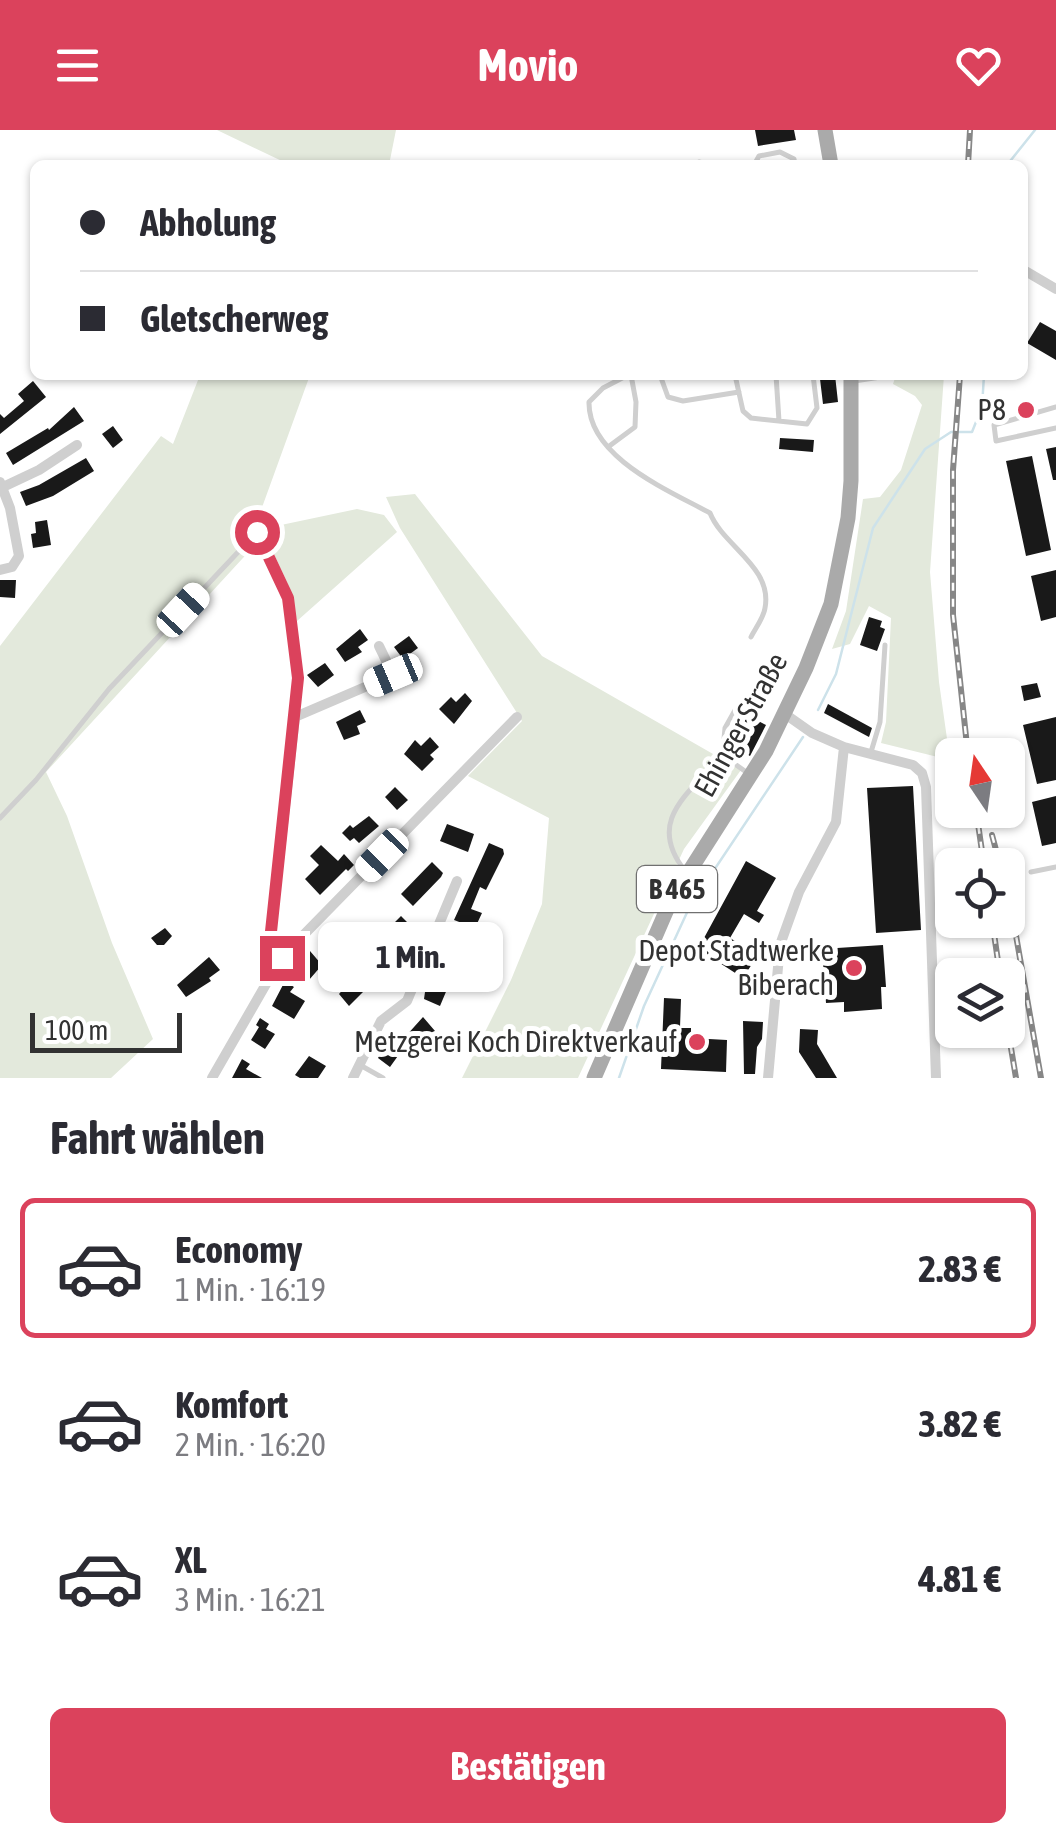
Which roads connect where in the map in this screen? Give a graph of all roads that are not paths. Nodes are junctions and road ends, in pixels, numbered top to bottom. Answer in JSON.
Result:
{"nodes":[{"id":1,"x":825,"y":130,"type":"edge"},
{"id":2,"x":757,"y":160,"type":"edge"},
{"id":3,"x":794,"y":160,"type":"edge"},
{"id":4,"x":830,"y":160,"type":"edge"},
{"id":5,"x":1028,"y":273,"type":"edge"},
{"id":6,"x":1056,"y":289,"type":"edge"},
{"id":7,"x":620,"y":380,"type":"edge"},
{"id":8,"x":631,"y":380,"type":"edge"},
{"id":9,"x":662,"y":380,"type":"edge"},
{"id":10,"x":736,"y":380,"type":"edge"},
{"id":11,"x":776,"y":380,"type":"edge"},
{"id":12,"x":814,"y":380,"type":"edge"},
{"id":13,"x":851,"y":380,"type":"edge"},
{"id":14,"x":739,"y":392,"type":"junction"},
{"id":15,"x":1056,"y":407,"type":"edge"},
{"id":16,"x":778,"y":421,"type":"junction"},
{"id":17,"x":1056,"y":428,"type":"edge"},
{"id":18,"x":77,"y":445,"type":"dead end"},
{"id":19,"x":608,"y":447,"type":"junction"},
{"id":20,"x":1,"y":485,"type":"edge"},
{"id":21,"x":0,"y":570,"type":"edge"},
{"id":22,"x":751,"y":637,"type":"dead end"},
{"id":23,"x":885,"y":645,"type":"dead end"},
{"id":24,"x":379,"y":646,"type":"dead end"},
{"id":25,"x":739,"y":703,"type":"dead end"},
{"id":26,"x":784,"y":714,"type":"junction"},
{"id":27,"x":294,"y":717,"type":"junction"},
{"id":28,"x":517,"y":717,"type":"dead end"},
{"id":29,"x":844,"y":747,"type":"junction"},
{"id":30,"x":870,"y":755,"type":"junction"},
{"id":31,"x":732,"y":762,"type":"junction"},
{"id":32,"x":746,"y":772,"type":"junction"},
{"id":33,"x":0,"y":818,"type":"edge"},
{"id":34,"x":1056,"y":866,"type":"edge"},
{"id":35,"x":1031,"y":872,"type":"dead end"},
{"id":36,"x":686,"y":873,"type":"junction"},
{"id":37,"x":458,"y":881,"type":"dead end"},
{"id":38,"x":282,"y":958,"type":"junction"},
{"id":39,"x":360,"y":1064,"type":"junction"},
{"id":40,"x":212,"y":1078,"type":"edge"},
{"id":41,"x":353,"y":1078,"type":"edge"},
{"id":42,"x":383,"y":1078,"type":"edge"},
{"id":43,"x":594,"y":1078,"type":"edge"},
{"id":44,"x":768,"y":1078,"type":"edge"},
{"id":45,"x":936,"y":1078,"type":"edge"}],
"edges":[{"from":1,"to":4,"type":"main road"},
{"from":2,"to":3,"type":"lane"},
{"from":5,"to":6,"type":"street"},
{"from":7,"to":19,"type":"lane"},
{"from":8,"to":19,"type":"lane"},
{"from":9,"to":14,"type":"lane"},
{"from":10,"to":14,"type":"lane"},
{"from":11,"to":16,"type":"lane"},
{"from":12,"to":16,"type":"lane"},
{"from":13,"to":26,"type":"main road","name":"Ehinger Straße","number":"B 465"},
{"from":14,"to":16,"type":"lane"},
{"from":15,"to":17,"type":"lane"},
{"from":18,"to":20,"type":"street"},
{"from":19,"to":22,"type":"lane"},
{"from":20,"to":21,"type":"street"},
{"from":23,"to":30,"type":"lane"},
{"from":24,"to":27,"type":"street"},
{"from":25,"to":31,"type":"lane"},
{"from":26,"to":29,"type":"street"},
{"from":26,"to":32,"type":"main road","name":"Ehinger Straße","number":"B 465"},
{"from":27,"to":33,"type":"lane"},
{"from":27,"to":38,"type":"street"},
{"from":28,"to":38,"type":"street"},
{"from":29,"to":30,"type":"street"},
{"from":29,"to":44,"type":"street"},
{"from":30,"to":45,"type":"street"},
{"from":31,"to":32,"type":"lane"},
{"from":31,"to":36,"type":"lane"},
{"from":32,"to":36,"type":"main road","name":"Ehinger Straße","number":"B 465"},
{"from":34,"to":35,"type":"lane"},
{"from":36,"to":43,"type":"main road","name":"Ehinger Straße","number":"B 465"},
{"from":37,"to":39,"type":"street"},
{"from":38,"to":40,"type":"street"},
{"from":39,"to":41,"type":"street"},
{"from":39,"to":42,"type":"lane"}]}
